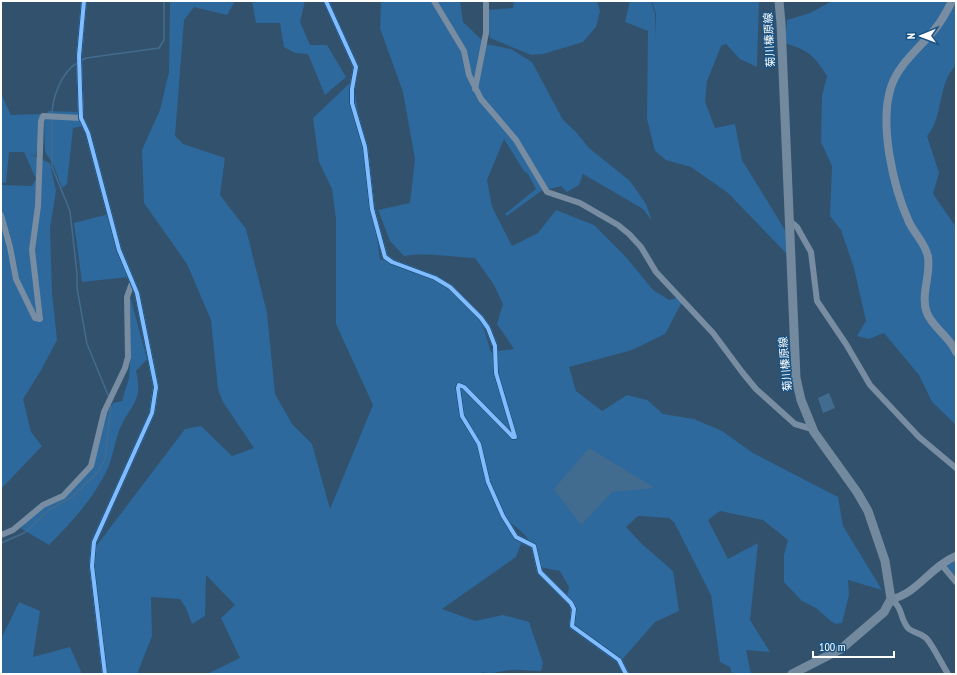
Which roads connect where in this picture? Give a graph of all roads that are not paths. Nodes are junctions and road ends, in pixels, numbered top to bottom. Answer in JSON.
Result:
{"nodes":[{"id":1,"x":84,"y":1,"type":"edge"},
{"id":2,"x":326,"y":1,"type":"edge"},
{"id":3,"x":434,"y":1,"type":"edge"},
{"id":4,"x":486,"y":1,"type":"edge"},
{"id":5,"x":779,"y":1,"type":"edge"},
{"id":6,"x":952,"y":1,"type":"edge"},
{"id":7,"x":475,"y":89,"type":"junction"},
{"id":8,"x":81,"y":118,"type":"junction"},
{"id":9,"x":1,"y":215,"type":"edge"},
{"id":10,"x":790,"y":221,"type":"junction"},
{"id":11,"x":132,"y":283,"type":"junction"},
{"id":12,"x":956,"y":352,"type":"edge"},
{"id":13,"x":812,"y":429,"type":"junction"},
{"id":14,"x":956,"y":468,"type":"edge"},
{"id":15,"x":1,"y":535,"type":"edge"},
{"id":16,"x":956,"y":556,"type":"edge"},
{"id":17,"x":941,"y":564,"type":"junction"},
{"id":18,"x":956,"y":582,"type":"edge"},
{"id":19,"x":891,"y":599,"type":"junction"},
{"id":20,"x":105,"y":674,"type":"edge"},
{"id":21,"x":626,"y":674,"type":"edge"},
{"id":22,"x":792,"y":674,"type":"edge"},
{"id":23,"x":948,"y":674,"type":"edge"}],
"edges":[{"from":1,"to":8,"type":"street"},
{"from":2,"to":21,"type":"street"},
{"from":3,"to":7,"type":"street"},
{"from":4,"to":7,"type":"street"},
{"from":5,"to":10,"type":"main road","name":"菊川榛原線"},
{"from":6,"to":12,"type":"street"},
{"from":7,"to":13,"type":"street"},
{"from":8,"to":9,"type":"street"},
{"from":8,"to":11,"type":"street"},
{"from":10,"to":13,"type":"main road","name":"菊川榛原線"},
{"from":10,"to":14,"type":"street"},
{"from":11,"to":15,"type":"street"},
{"from":11,"to":20,"type":"street"},
{"from":13,"to":19,"type":"main road","name":"菊川榛原線"},
{"from":16,"to":17,"type":"street"},
{"from":17,"to":18,"type":"street"},
{"from":17,"to":19,"type":"street"},
{"from":19,"to":22,"type":"main road"},
{"from":19,"to":23,"type":"street"}]}
